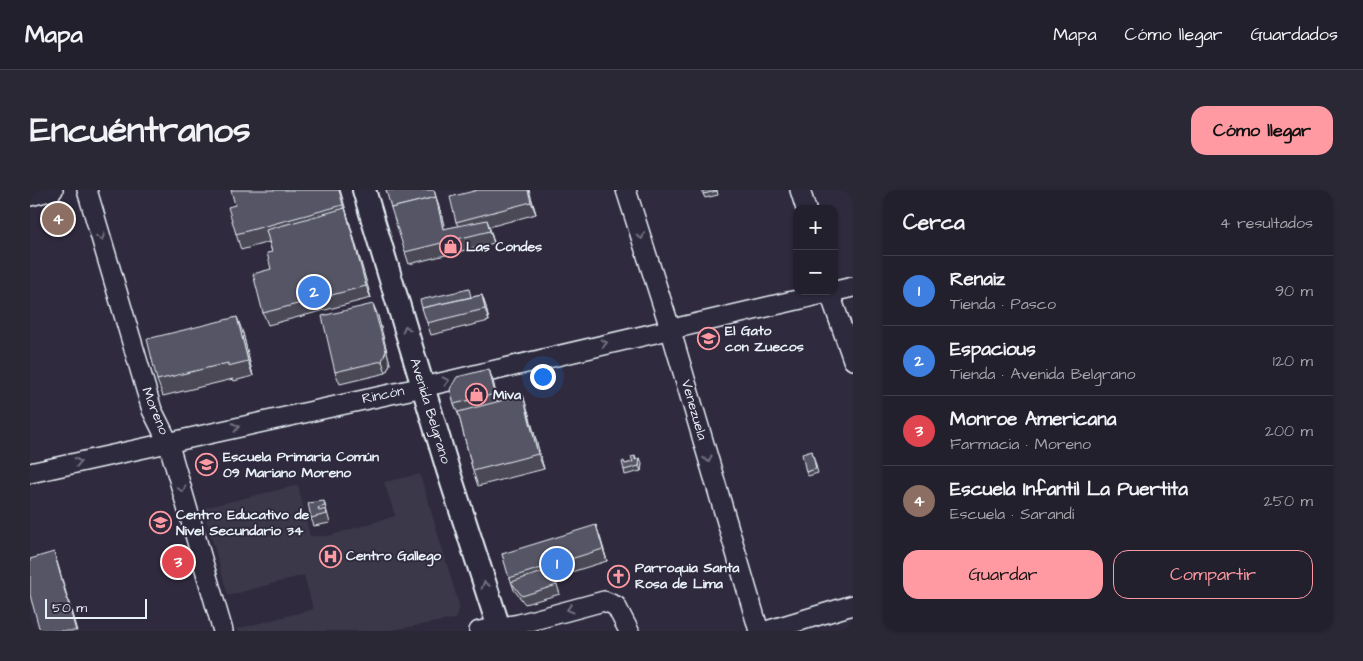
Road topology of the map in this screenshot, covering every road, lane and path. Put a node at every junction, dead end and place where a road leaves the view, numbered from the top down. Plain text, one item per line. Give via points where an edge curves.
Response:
1 (53, 190) edge
2 (87, 190) edge
3 (364, 190) edge
4 (626, 190) edge
5 (800, 190) edge
6 (30, 196) edge
7 (805, 205) edge
8 (853, 287) edge
9 (838, 290) edge
10 (816, 295) edge
11 (830, 295) edge
12 (670, 328) junction
13 (853, 360) edge
14 (423, 387) junction
15 (168, 442) junction
16 (30, 473) edge
17 (853, 605) edge
18 (493, 630) edge
19 (223, 631) edge
20 (629, 631) edge
21 (759, 631) edge
22 (766, 631) edge

1 - 6 street
2 -> 15 street, Moreno via 152,410
14 -> 3 main road, Avenida Belgrano
4 -> 12 street, Venezuela
5 - 7 street
8 - 9 street, Rincón
10 - 12 street, Rincón
11 - 13 street
14 -> 12 street, Rincón
12 -> 21 street, Venezuela
15 -> 14 street, Rincón
18 -> 14 main road, Avenida Belgrano
16 -> 15 street, Rincón
15 -> 19 street, Moreno
17 - 22 street
20 -> 18 street via 616,606 604,601

